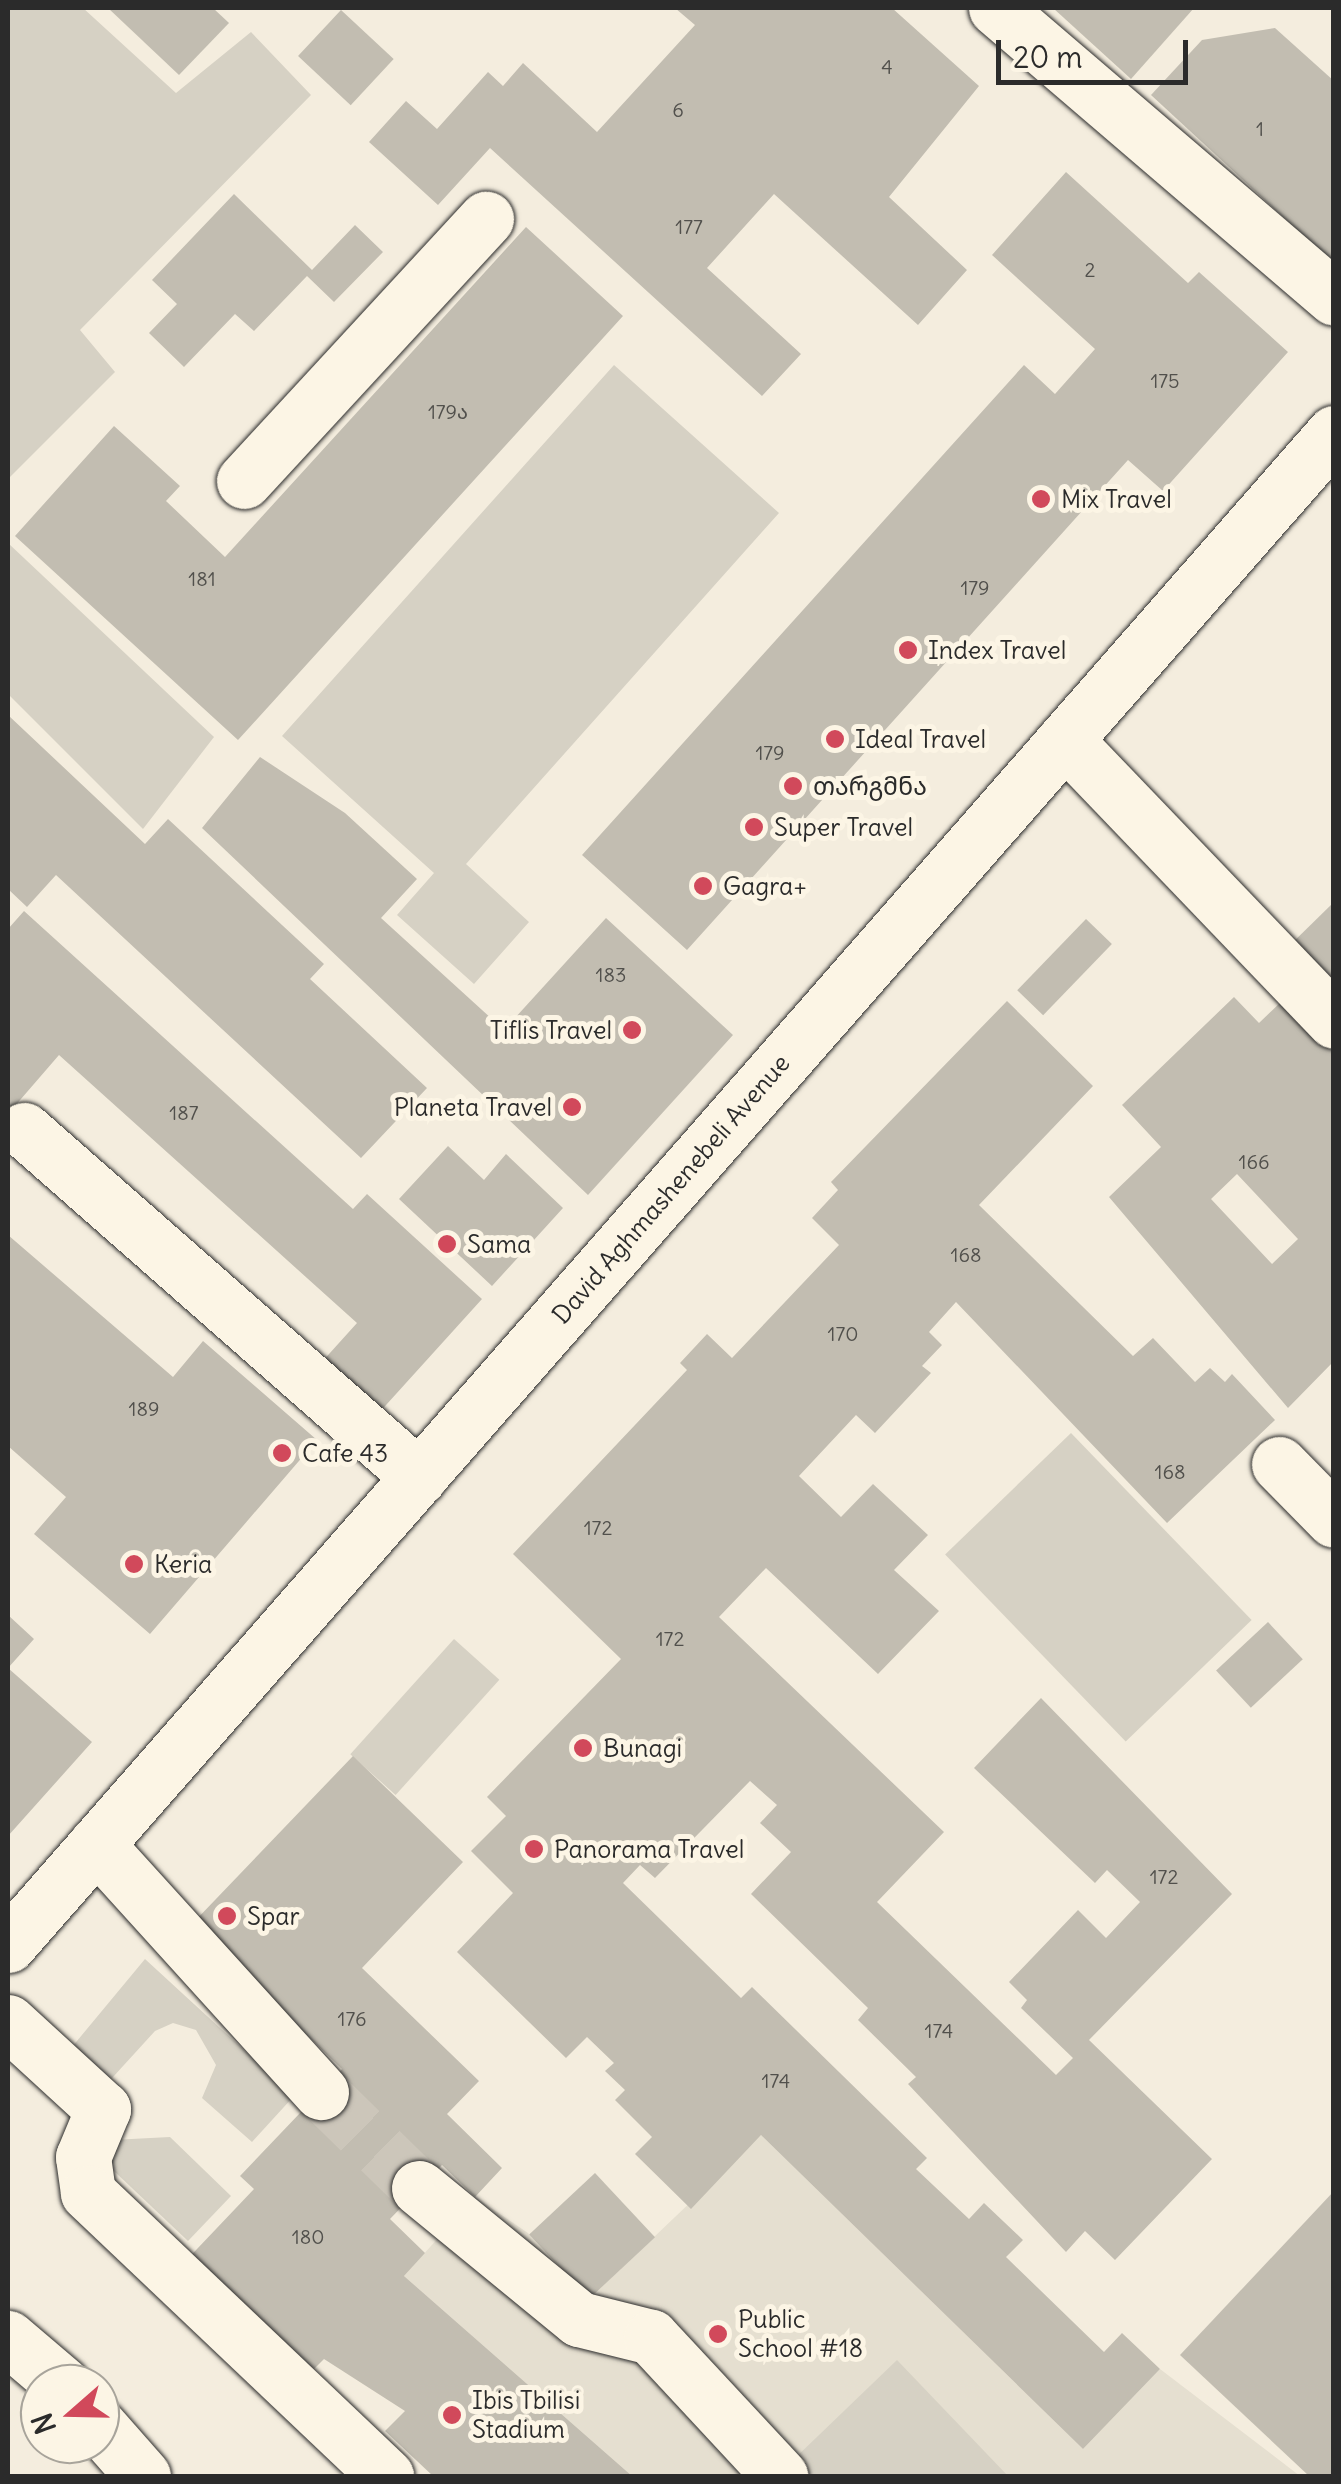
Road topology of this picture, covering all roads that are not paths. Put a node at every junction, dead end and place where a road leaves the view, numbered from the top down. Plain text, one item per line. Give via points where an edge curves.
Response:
1 (996, 8) edge
2 (486, 219) dead end
3 (1334, 298) edge
4 (1334, 433) edge
5 (244, 481) dead end
6 (1065, 740) junction
7 (1334, 1021) edge
8 (24, 1130) dead end
9 (1280, 1464) dead end
10 (419, 1477) junction
11 (1334, 1520) edge
12 (96, 1844) junction
13 (8, 1945) edge
14 (8, 2022) edge
15 (321, 2092) tunnel mouth
16 (420, 2188) tunnel mouth
17 (8, 2338) edge
18 (39, 2364) edge
19 (120, 2451) edge
20 (142, 2476) edge
21 (386, 2476) edge
22 (780, 2476) edge

1 - 3 main road
2 - 5 main road
4 - 6 main road, David Aghmashenebeli Avenue
6 - 7 main road
6 - 10 main road, David Aghmashenebeli Avenue
8 - 10 main road
9 - 11 main road
10 - 12 main road, David Aghmashenebeli Avenue
12 - 13 main road, David Aghmashenebeli Avenue
12 - 15 main road
14 - 21 main road via 102,2108 83,2156 88,2193
16 - 22 main road via 579,2319 652,2337
17 - 18 main road
19 - 20 main road

